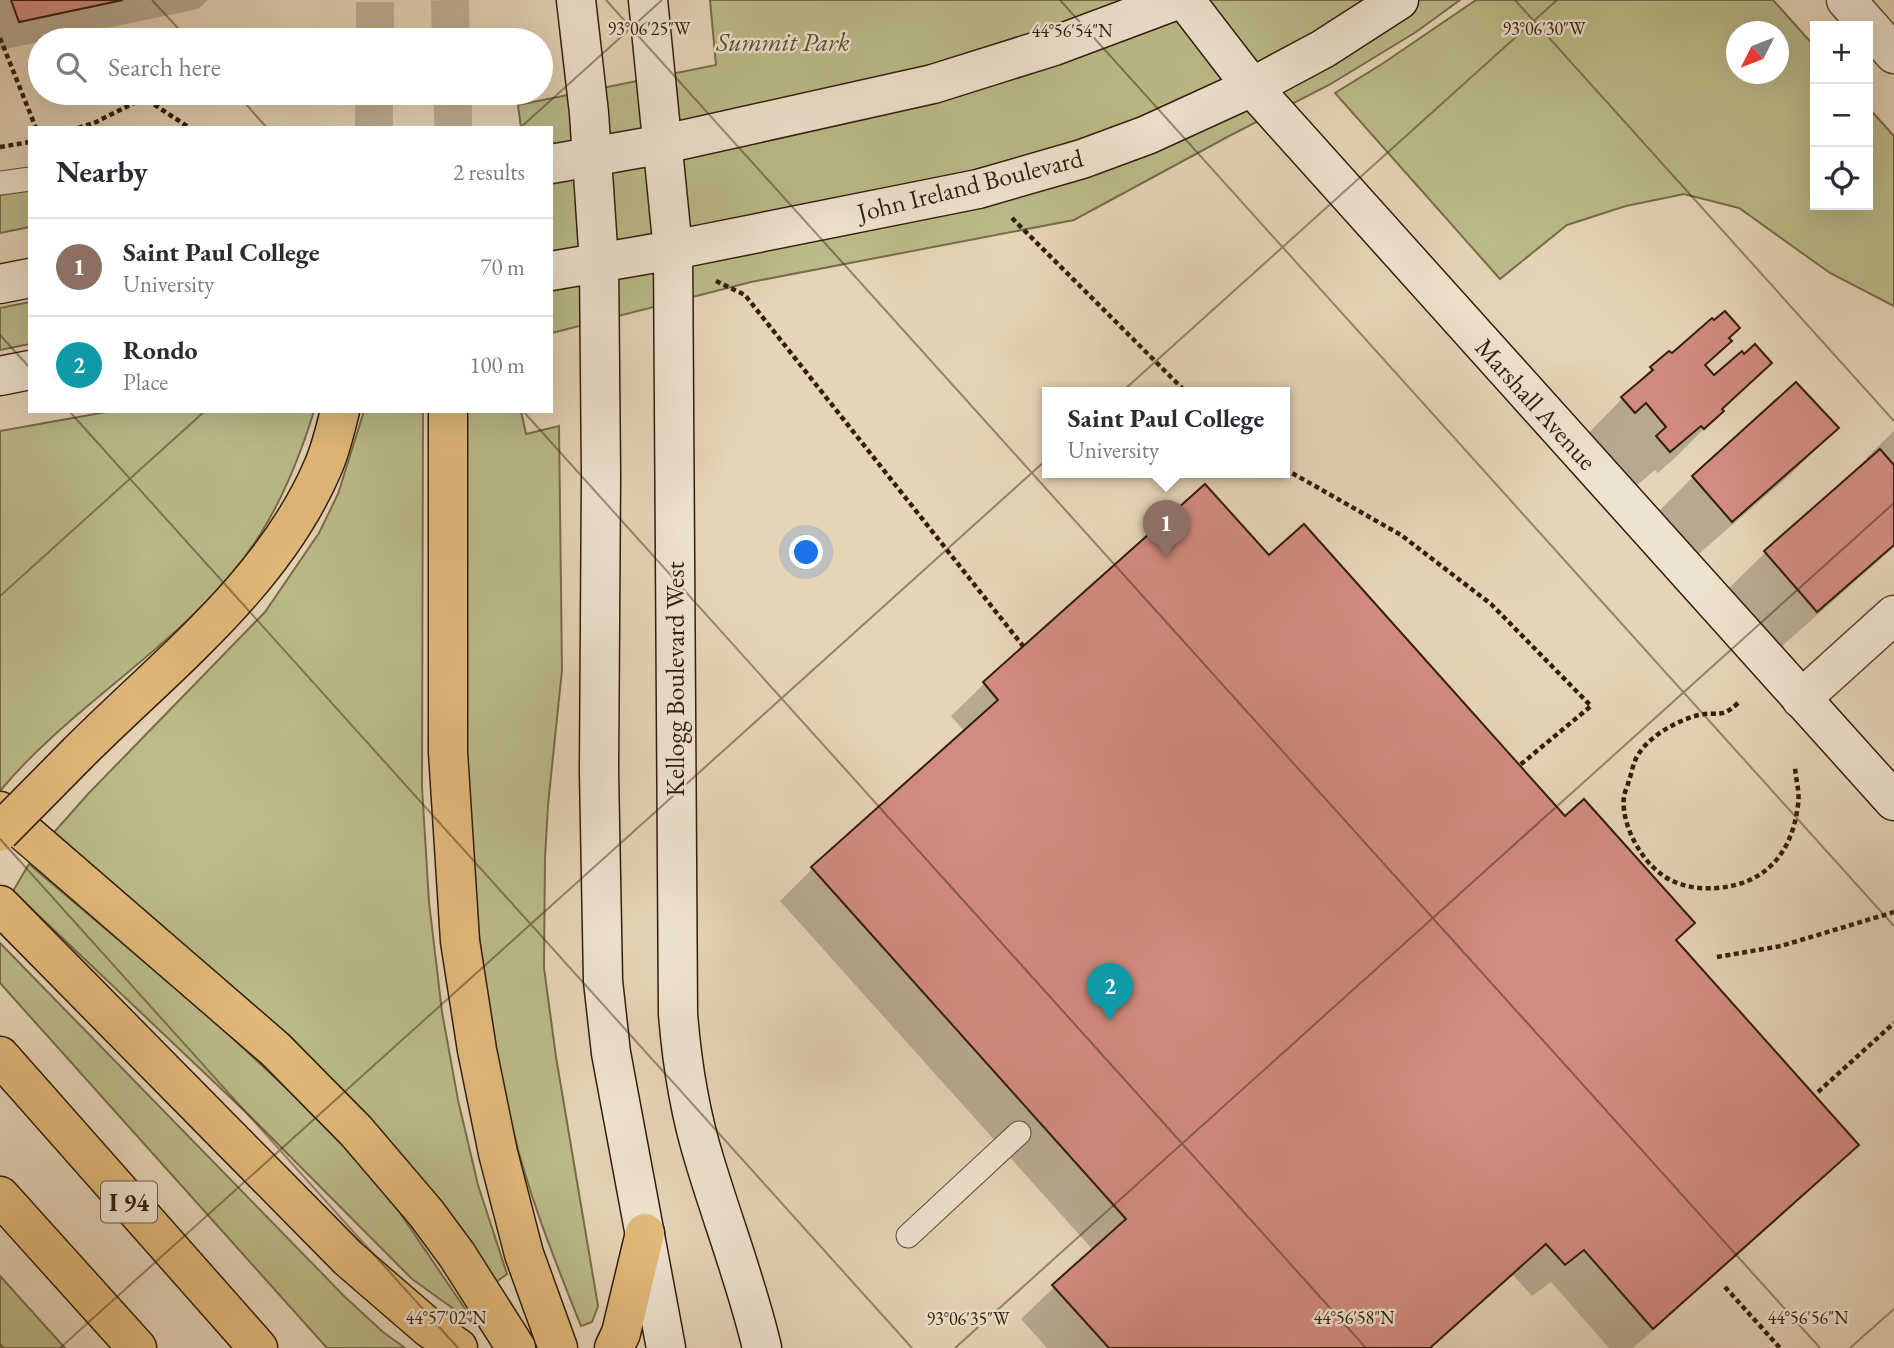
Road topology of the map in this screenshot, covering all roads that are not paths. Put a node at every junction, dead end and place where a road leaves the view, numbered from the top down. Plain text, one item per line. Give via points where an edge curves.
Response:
1 (576, 0) edge
2 (648, 0) edge
3 (1177, 0) edge
4 (1185, 0) edge
5 (1399, 0) edge
6 (1846, 0) edge
7 (1894, 54) edge
8 (1252, 87) junction
9 (664, 144) junction
10 (592, 158) junction
11 (553, 164) edge
12 (28, 178) edge
13 (0, 183) edge
14 (673, 250) junction
15 (599, 263) junction
16 (553, 271) edge
17 (28, 278) edge
18 (0, 284) edge
19 (28, 370) edge
20 (0, 376) edge
21 (340, 413) edge
22 (447, 413) edge
23 (1894, 615) edge
24 (1801, 699) junction
25 (1894, 801) edge
26 (0, 811) edge
27 (0, 832) edge
28 (0, 905) edge
29 (0, 1056) edge
30 (1019, 1133) dead end
31 (0, 1196) edge
32 (645, 1233) junction
33 (908, 1236) dead end
34 (137, 1348) edge
35 (258, 1348) edge
36 (458, 1348) edge
37 (516, 1348) edge
38 (558, 1348) edge
39 (614, 1348) edge
40 (666, 1348) edge
41 (762, 1348) edge

1 - 10 street
2 - 9 street, Kellogg Boulevard West
3 - 9 street via 933,84
4 - 8 street, Marshall Avenue
5 - 8 street, John Ireland Boulevard
6 - 7 street
8 - 14 street, John Ireland Boulevard via 1147,135 1018,178
8 - 24 street, Marshall Avenue
9 - 10 street
9 - 14 street, Kellogg Boulevard West
10 - 11 street
10 - 15 street
12 - 13 lane
14 - 15 street, John Ireland Boulevard
14 - 41 street, Kellogg Boulevard West via 682,1063 704,1161 749,1294
15 - 16 street, John Ireland Boulevard
15 - 32 street via 603,981 611,1053
17 - 18 street
19 - 20 street
21 - 27 highway, bridge via 324,466 277,549 230,604
22 - 38 highway via 449,752 460,941 498,1153 528,1266
23 - 24 street
24 - 25 street, Marshall Avenue
26 - 37 highway via 275,1049 356,1131 449,1244
28 - 36 highway via 320,1231
29 - 35 highway, I 94
30 - 33 lane
31 - 34 highway
32 - 39 highway
32 - 40 street

